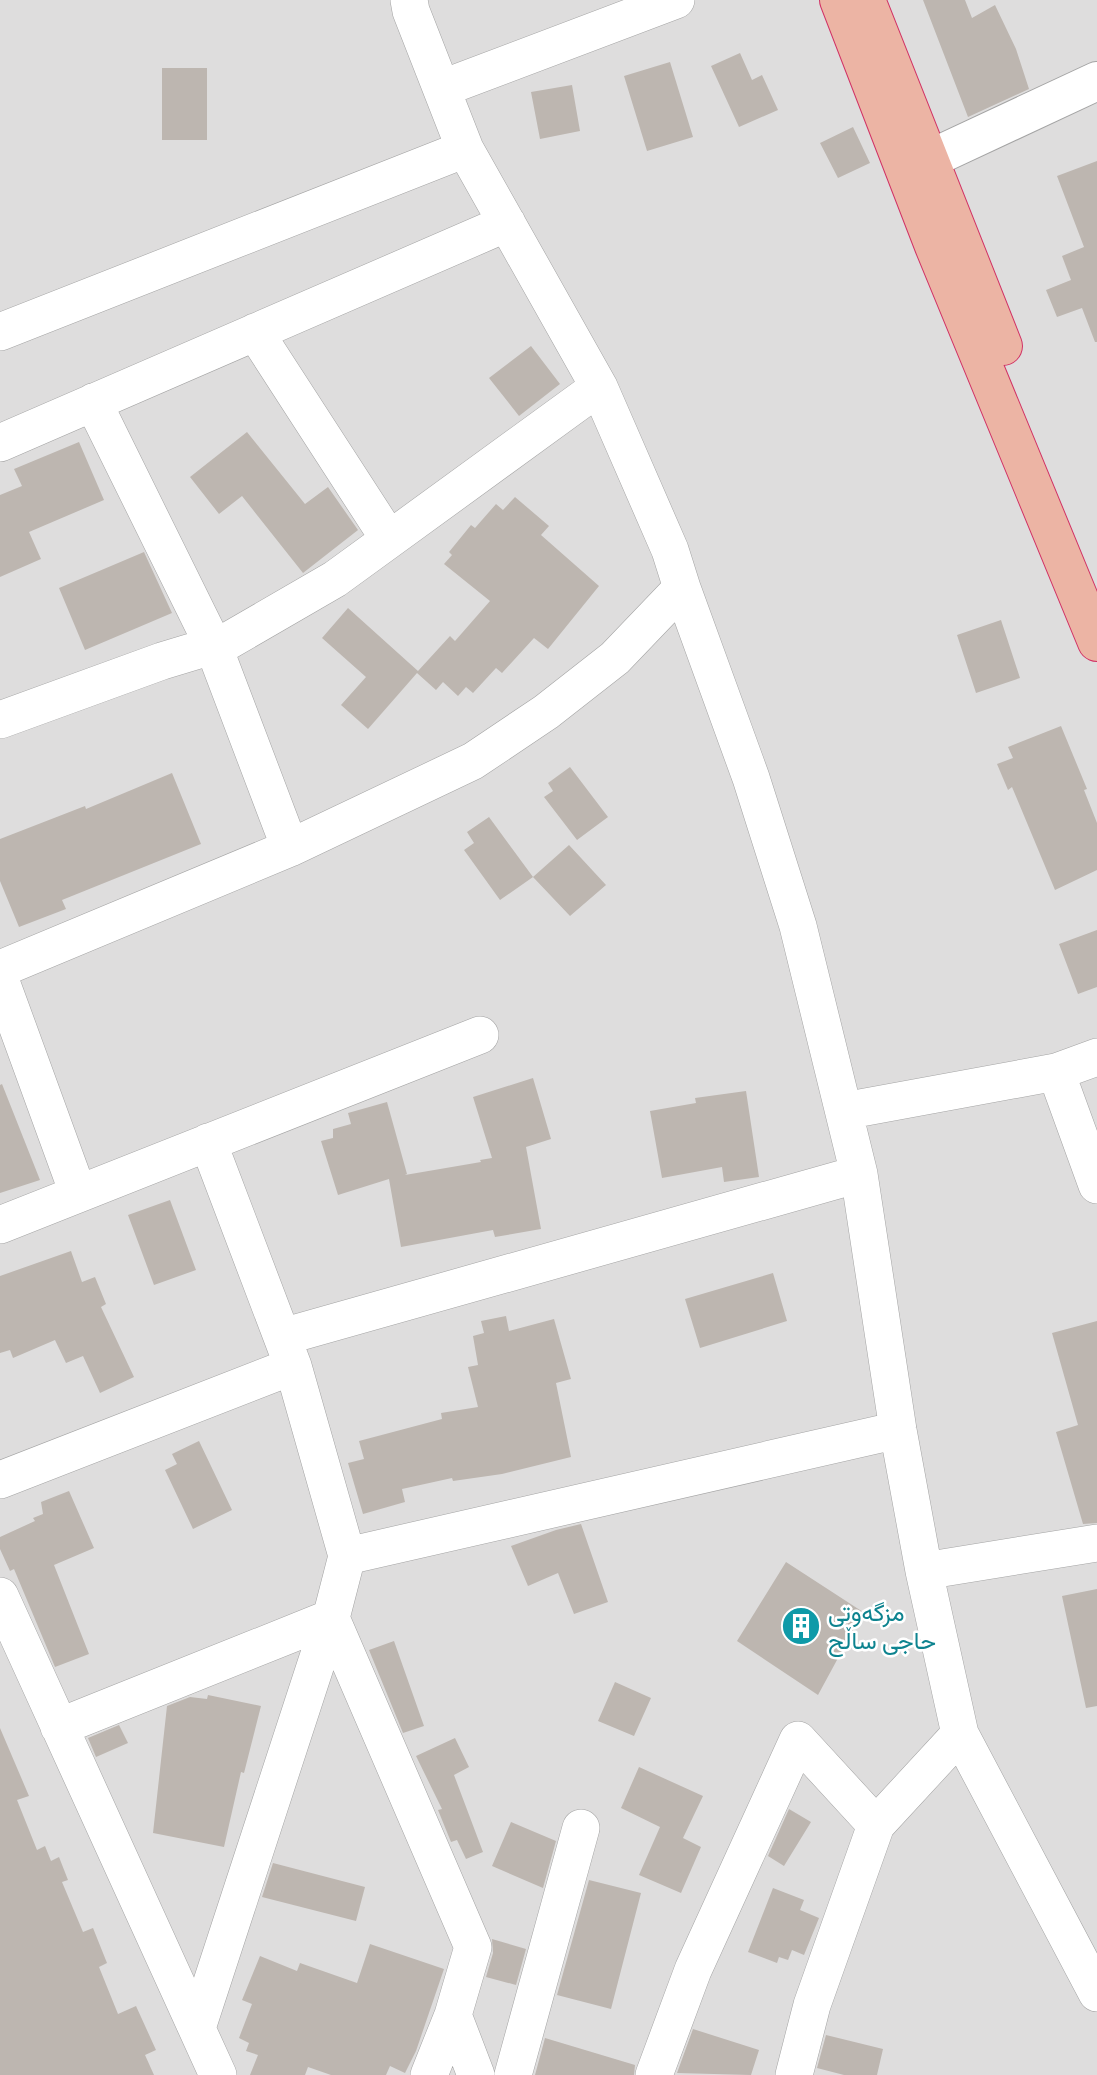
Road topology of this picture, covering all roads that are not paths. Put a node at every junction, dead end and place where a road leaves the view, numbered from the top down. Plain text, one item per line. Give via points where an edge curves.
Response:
1 (409, 0) edge
2 (676, 0) edge
3 (839, 0) edge
4 (866, 0) edge
5 (1097, 82) edge
6 (443, 89) junction
7 (465, 149) junction
8 (917, 162) junction
9 (507, 223) junction
10 (0, 332) edge
11 (255, 332) junction
12 (598, 387) junction
13 (93, 402) junction
14 (0, 443) edge
15 (389, 539) junction
16 (1097, 586) edge
17 (681, 588) junction
18 (1097, 642) edge
19 (213, 646) junction
20 (0, 720) edge
21 (290, 848) junction
22 (0, 969) edge
23 (0, 979) edge
24 (480, 1035) dead end
25 (1097, 1057) edge
26 (1056, 1072) junction
27 (844, 1111) junction
28 (208, 1142) junction
29 (859, 1174) junction
30 (1097, 1185) edge
31 (78, 1193) junction
32 (0, 1225) edge
33 (287, 1351) junction
34 (898, 1430) junction
35 (0, 1480) edge
36 (1097, 1543) edge
37 (347, 1556) junction
38 (924, 1571) junction
39 (0, 1596) edge
40 (331, 1618) junction
41 (60, 1727) junction
42 (960, 1734) junction
43 (876, 1825) junction
44 (581, 1828) dead end
45 (1091, 1971) edge
46 (453, 2015) junction
47 (197, 2028) junction
48 (218, 2075) edge
49 (429, 2075) edge
50 (476, 2075) edge
51 (513, 2075) edge
52 (653, 2075) edge
53 (794, 2075) edge

1 - 6 street
2 - 6 street
3 - 8 highway
4 - 8 highway
5 - 8 street
6 - 7 street
7 - 9 street
7 - 10 street
8 - 16 highway
8 - 18 highway via 934,246
9 - 11 street
9 - 12 street
11 - 13 street
11 - 15 street
12 - 15 street
12 - 17 street via 670,550
13 - 14 street
13 - 19 street
15 - 19 street via 335,579
17 - 21 street via 615,657 483,754
17 - 27 street via 751,778 798,926
19 - 20 street
19 - 21 street
21 - 22 street
23 - 31 street
24 - 28 street
25 - 26 street
26 - 27 street
26 - 30 street
27 - 29 street
28 - 31 street
28 - 33 street
29 - 33 street
29 - 34 street
31 - 32 street
33 - 35 street
33 - 37 street
34 - 37 street
34 - 38 street
36 - 38 street
37 - 40 street
38 - 42 street
39 - 41 street
40 - 41 street
40 - 46 street via 473,1947
40 - 47 street
41 - 47 street
42 - 43 street
42 - 45 street
43 - 52 street via 798,1740 693,1970
43 - 53 street via 812,2005
44 - 51 street
46 - 49 street
46 - 50 street
47 - 48 street

